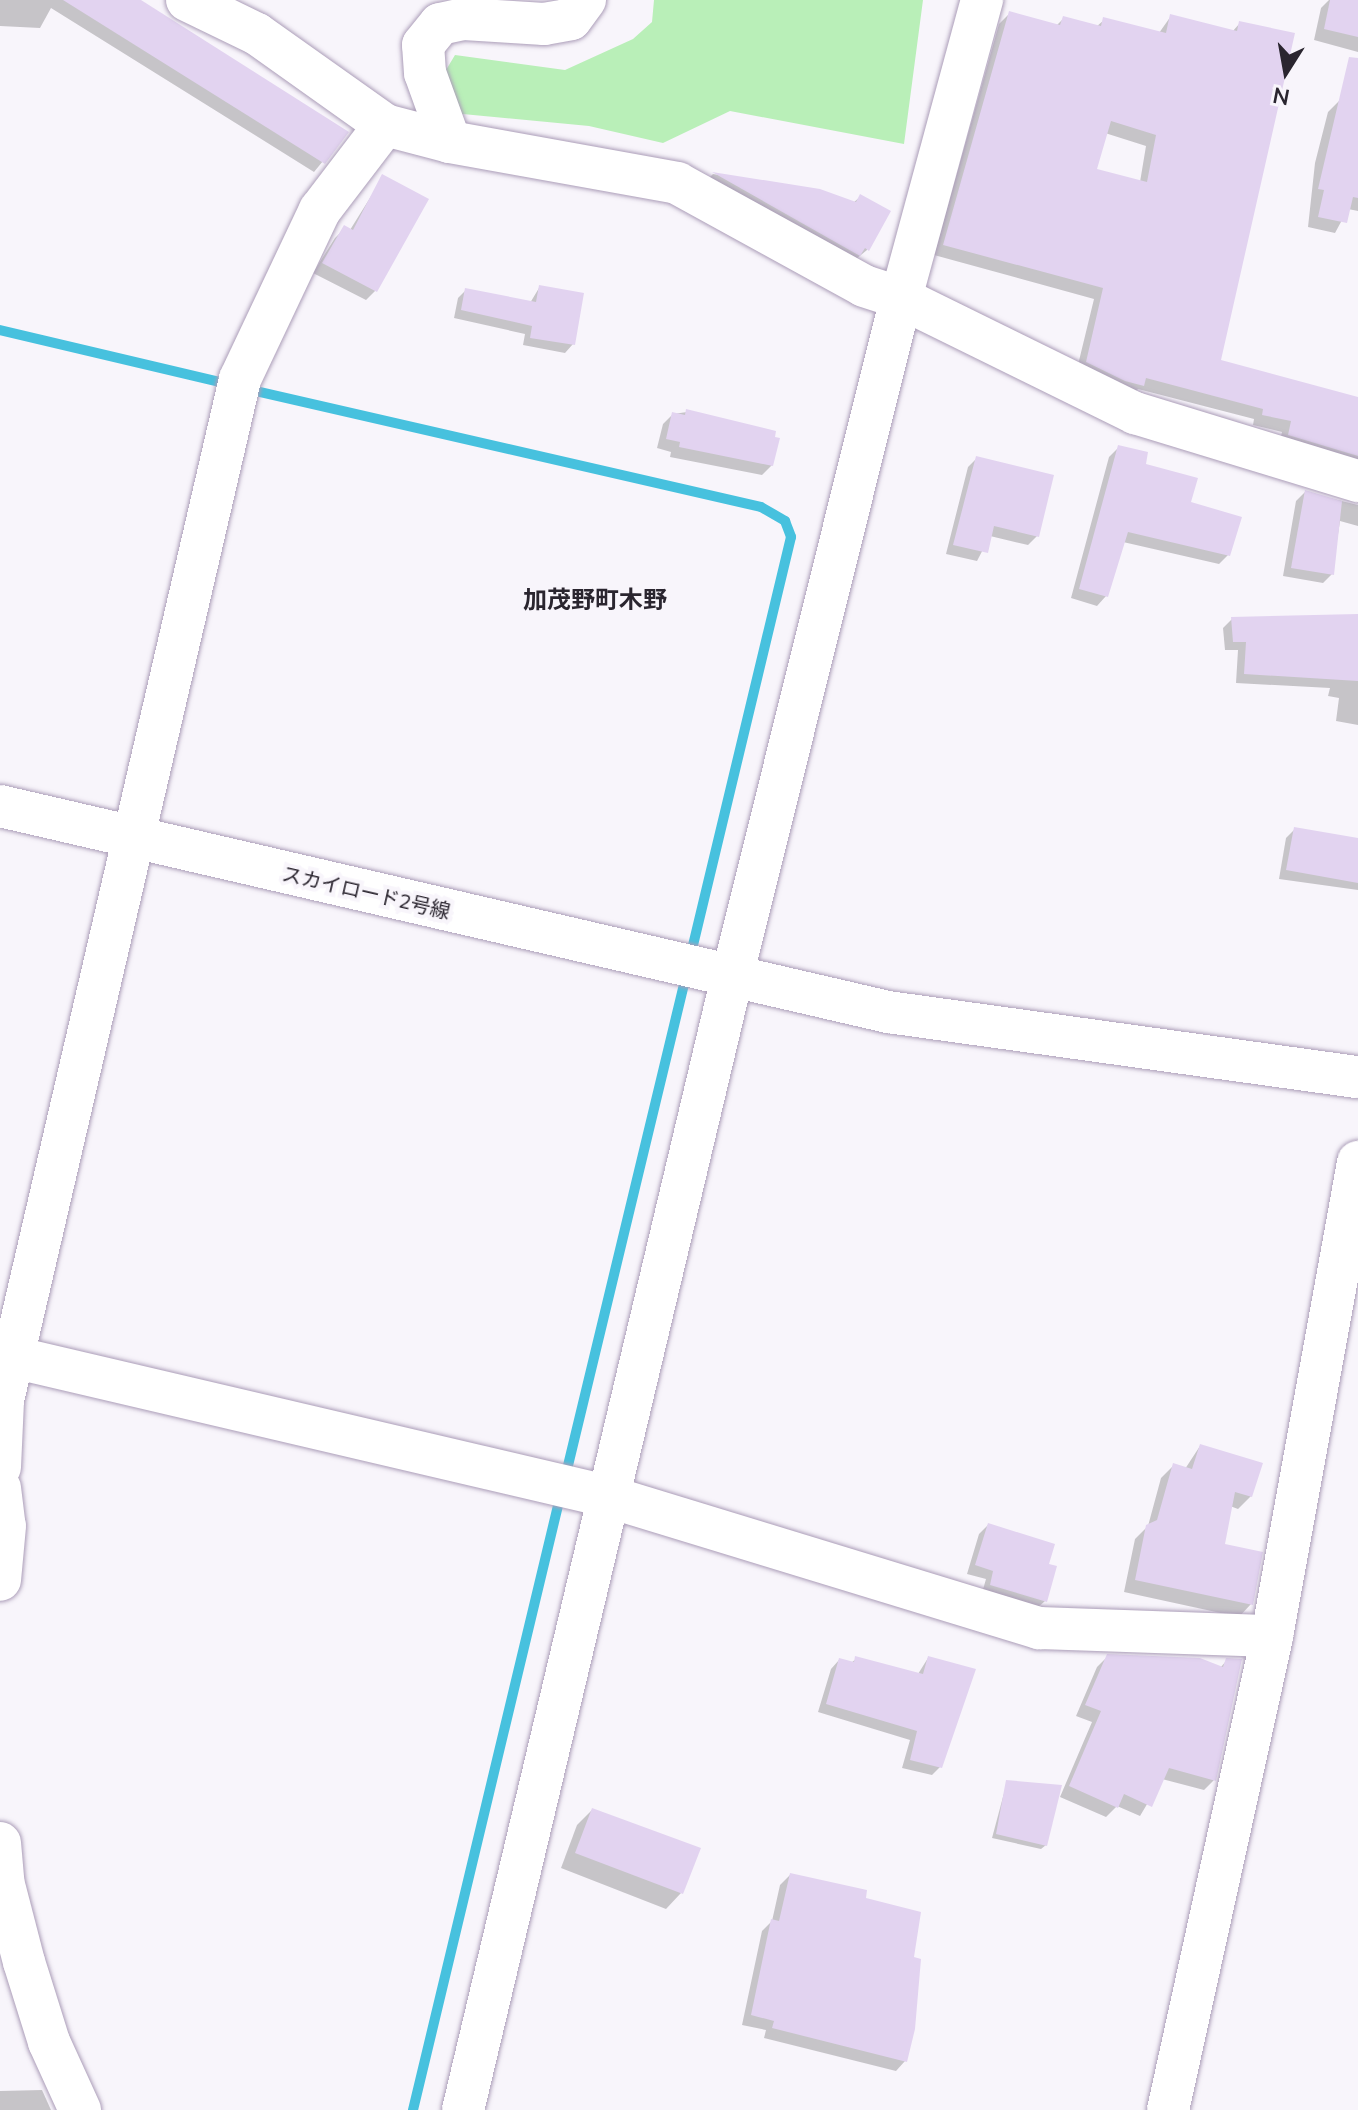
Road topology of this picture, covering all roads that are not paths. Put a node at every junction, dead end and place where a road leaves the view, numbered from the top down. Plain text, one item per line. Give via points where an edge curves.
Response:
1 (187, 0) edge
2 (585, 0) edge
3 (982, 0) edge
4 (385, 125) junction
5 (450, 142) junction
6 (901, 298) junction
7 (1358, 481) edge
8 (0, 806) edge
9 (133, 838) junction
10 (700, 971) junction
11 (1358, 1077) edge
12 (1356, 1189) edge
13 (7, 1357) edge
14 (0, 1467) edge
15 (0, 1488) edge
16 (580, 1490) junction
17 (0, 1580) edge
18 (1272, 1636) junction
19 (0, 1843) edge
20 (80, 2110) edge
21 (463, 2110) edge
22 (1168, 2110) edge

1 - 4 street via 257,34
2 - 5 street via 571,19 544,24 464,19 440,24 423,45 425,73
3 - 6 street
4 - 5 street
4 - 9 street via 320,210 238,386
5 - 6 street via 677,183 864,286
6 - 7 street via 1135,413
6 - 10 street
8 - 9 street, スカイロード2号線
9 - 10 street, スカイロード2号線
9 - 13 street
10 - 11 street, スカイロード2号線 via 888,1012
10 - 16 street
12 - 18 street
13 - 14 street
13 - 16 street
15 - 17 street via 5,1526
16 - 18 street via 1039,1628
16 - 21 street
18 - 22 street
19 - 20 street via 3,1881 24,1962 49,2042

